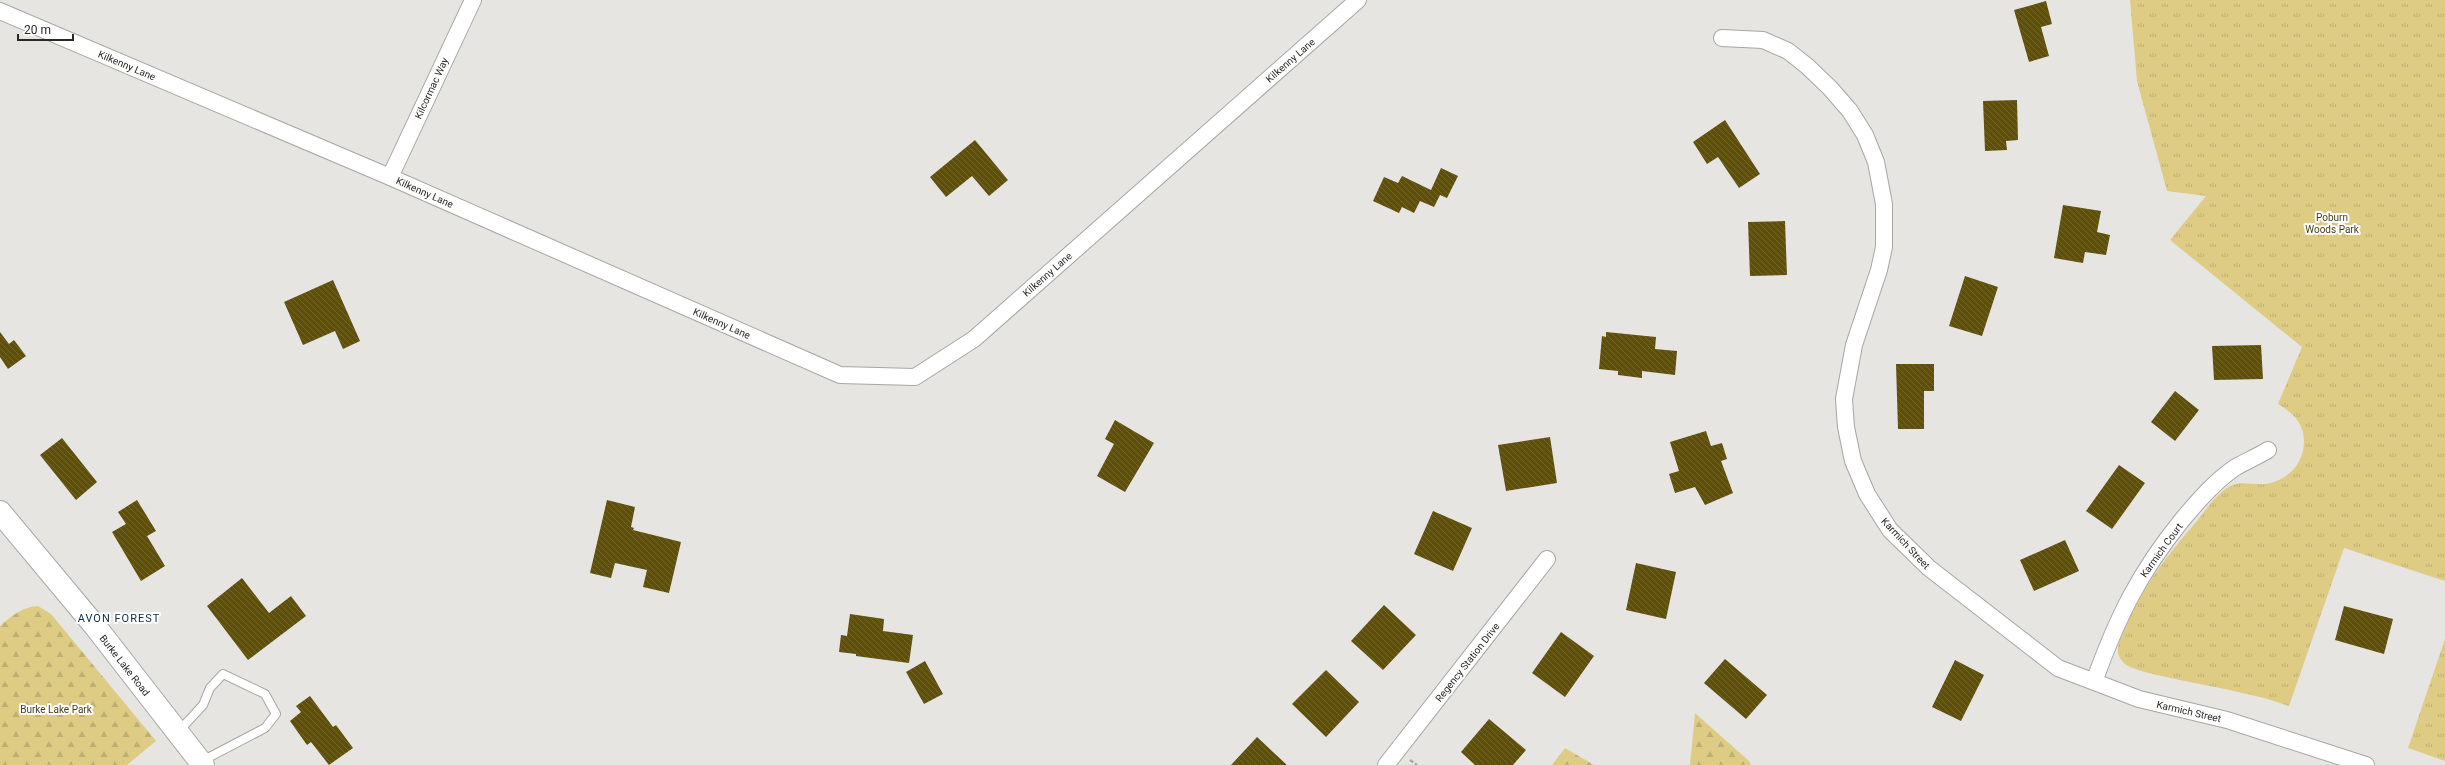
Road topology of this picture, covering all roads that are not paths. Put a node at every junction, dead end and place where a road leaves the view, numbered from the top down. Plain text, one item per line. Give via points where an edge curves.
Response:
1 (473, 0) edge
2 (1358, 0) edge
3 (0, 11) edge
4 (1722, 38) dead end
5 (390, 177) junction
6 (2268, 450) dead end
7 (0, 512) edge
8 (1547, 559) dead end
9 (2094, 682) junction
10 (177, 732) junction
11 (201, 763) edge
12 (1386, 765) edge
13 (2366, 765) edge

1 - 5 street, Kilcormac Way
2 - 5 street, Kilkenny Lane via 974,338 915,377 840,375
3 - 5 street, Kilkenny Lane
4 - 9 street, Karmich Street via 1763,40 1788,51 1807,66 1850,111 1865,135 1876,162 1884,204 1884,247 1854,345 1844,399 1846,427 1853,461 1875,508 1890,530 1928,568 2011,634 2058,668
6 - 9 street, Karmich Court via 2236,468 2214,485 2158,550 2129,597
7 - 10 main road, Burke Lake Road via 95,626
8 - 12 street, Regency Station Drive
9 - 13 street, Karmich Street via 2139,700 2227,720
10 - 11 main road, Burke Lake Road
10 - 11 lane via 202,705 210,688 223,674 264,694 276,714 265,728

